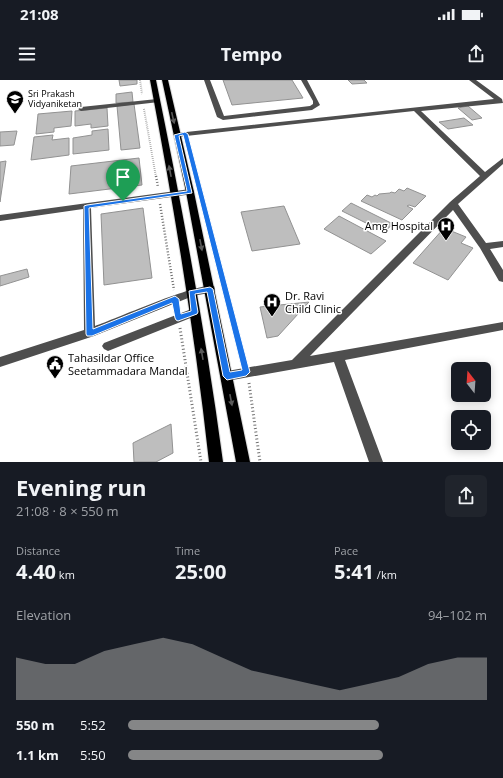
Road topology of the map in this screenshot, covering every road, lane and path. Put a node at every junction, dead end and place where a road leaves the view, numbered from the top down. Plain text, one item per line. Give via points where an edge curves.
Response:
1 (140, 80) edge
2 (153, 80) edge
3 (165, 80) edge
4 (207, 80) edge
5 (304, 80) edge
6 (472, 80) edge
7 (481, 80) edge
8 (502, 100) edge
9 (157, 101) junction
10 (143, 102) junction
11 (81, 109) dead end
12 (415, 109) junction
13 (177, 135) junction
14 (502, 164) edge
15 (484, 176) junction
16 (190, 192) junction
17 (175, 194) junction
18 (159, 196) junction
19 (453, 204) junction
20 (87, 206) junction
21 (0, 218) edge
22 (211, 236) dead end
23 (503, 244) edge
24 (484, 246) junction
25 (503, 278) edge
26 (210, 289) junction
27 (191, 292) junction
28 (175, 299) junction
29 (194, 312) junction
30 (178, 318) junction
31 (503, 326) edge
32 (90, 334) junction
33 (108, 346) dead end
34 (338, 357) junction
35 (0, 362) edge
36 (295, 364) junction
37 (246, 372) junction
38 (227, 376) junction
39 (201, 462) edge
40 (216, 462) edge
41 (243, 462) edge
42 (260, 462) edge
43 (376, 462) edge

1 - 10 path
2 - 9 main road
3 -> 13 main road
4 - 5 street via 223,118 312,108 317,105 316,101
6 - 8 street
7 - 8 street
8 - 12 street
9 - 10 street
17 -> 9 main road
10 - 11 street
10 - 18 path
12 - 13 street
12 - 15 street
13 - 16 main road
14 - 15 street
15 - 19 street
16 - 17 street
16 -> 26 main road
17 - 18 street
17 - 27 main road
18 - 20 street
18 - 28 path
19 - 24 street
19 - 36 street
20 - 21 street
20 - 32 street
22 - 37 path
23 - 24 street
24 - 25 street
26 - 27 street
26 - 38 main road
27 - 28 street
27 - 29 main road
28 - 32 street
29 - 30 street
40 -> 29 main road via 207,383
30 - 33 street
30 - 39 path
31 - 34 street
32 - 35 street
34 - 36 street
34 - 43 street
36 - 37 street
37 - 38 street
37 - 42 path
38 -> 41 main road

